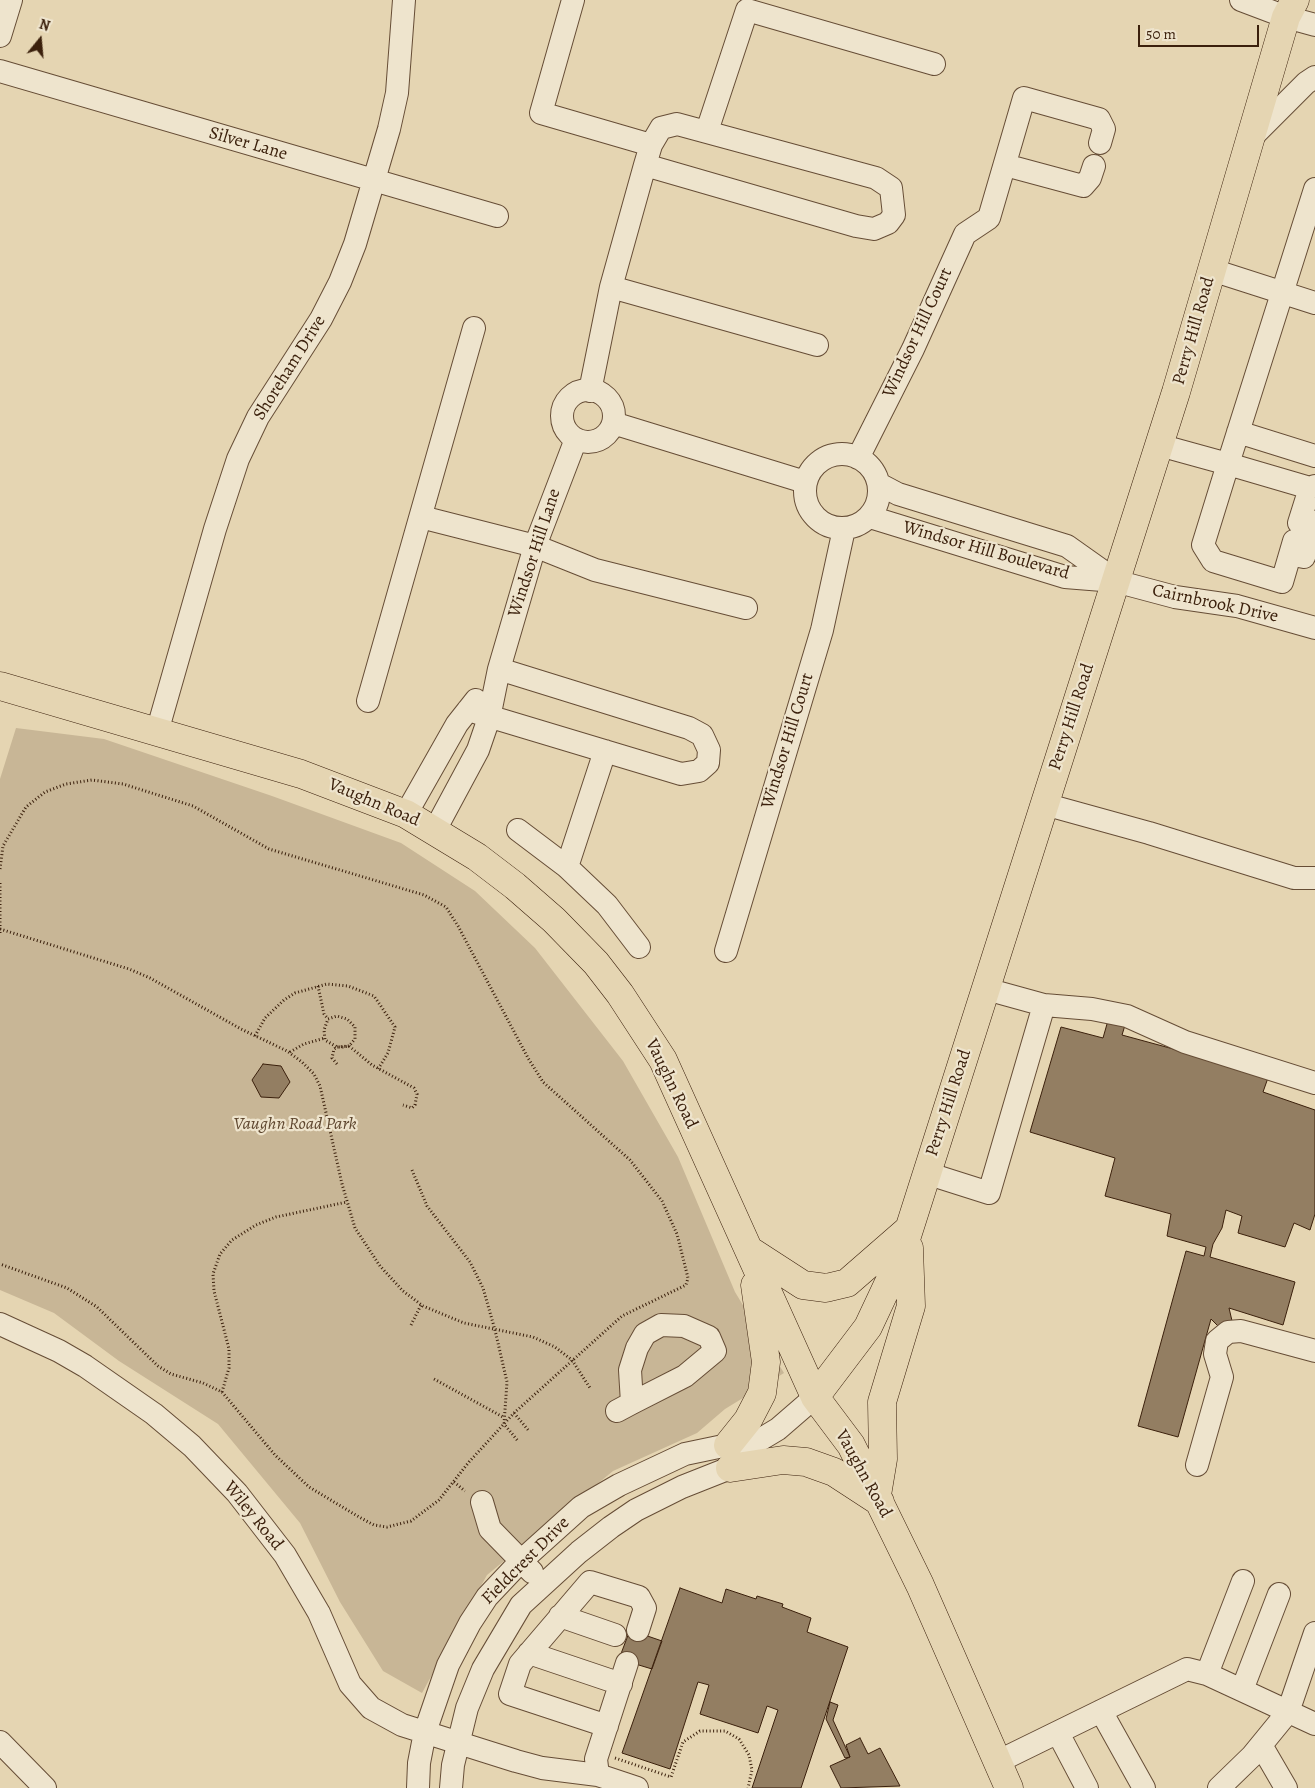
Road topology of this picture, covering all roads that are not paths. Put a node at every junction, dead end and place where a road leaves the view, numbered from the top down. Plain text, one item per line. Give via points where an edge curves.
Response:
1 (11, 0) edge
2 (404, 0) edge
3 (573, 0) edge
4 (1241, 0) edge
5 (1288, 6) edge
6 (1315, 25) edge
7 (0, 36) edge
8 (934, 64) dead end
9 (0, 71) edge
10 (1315, 77) edge
11 (707, 131) junction
12 (1251, 138) junction
13 (1100, 143) dead end
14 (648, 155) junction
15 (1005, 166) junction
16 (1094, 166) dead end
17 (374, 180) junction
18 (1315, 189) edge
19 (497, 216) dead end
20 (1212, 270) junction
21 (611, 288) junction
22 (1282, 293) junction
23 (1315, 303) edge
24 (474, 328) dead end
25 (817, 345) dead end
26 (590, 391) junction
27 (613, 423) junction
28 (1238, 432) junction
29 (576, 439) junction
30 (1159, 445) junction
31 (1315, 456) edge
32 (858, 458) junction
33 (1228, 464) junction
34 (805, 482) junction
35 (879, 484) junction
36 (1312, 487) edge
37 (421, 517) junction
38 (870, 517) junction
39 (978, 518) junction
40 (1303, 528) edge
41 (844, 529) junction
42 (535, 546) junction
43 (969, 548) junction
44 (1116, 581) junction
45 (746, 608) dead end
46 (1315, 628) edge
47 (499, 669) junction
48 (0, 686) edge
49 (368, 701) dead end
50 (468, 710) junction
51 (489, 718) junction
52 (157, 732) junction
53 (605, 751) junction
54 (1044, 804) junction
55 (406, 814) junction
56 (435, 830) junction
57 (518, 830) dead end
58 (567, 867) junction
59 (1315, 878) edge
60 (639, 947) dead end
61 (726, 952) dead end
62 (986, 989) junction
63 (1044, 1005) junction
64 (1315, 1083) edge
65 (926, 1173) junction
66 (909, 1229) junction
67 (750, 1252) junction
68 (0, 1324) edge
69 (1315, 1350) edge
70 (815, 1398) junction
71 (735, 1453) junction
72 (1197, 1465) dead end
73 (619, 1485) junction
74 (474, 1496) road end
75 (878, 1498) junction
76 (636, 1510) junction
77 (521, 1561) junction
78 (1243, 1581) dead end
79 (542, 1584) junction
80 (1279, 1594) dead end
81 (560, 1616) junction
82 (638, 1630) dead end
83 (1315, 1633) edge
84 (615, 1635) dead end
85 (529, 1653) junction
86 (1207, 1674) junction
87 (1242, 1690) junction
88 (1101, 1711) junction
89 (1288, 1712) junction
90 (1315, 1724) edge
91 (607, 1726) junction
92 (425, 1732) junction
93 (1058, 1733) junction
94 (0, 1742) edge
95 (459, 1743) junction
96 (1261, 1745) junction
97 (997, 1762) junction
98 (587, 1779) edge
99 (45, 1788) edge
100 (418, 1788) edge
101 (451, 1788) edge
102 (637, 1788) edge
103 (1009, 1788) edge
104 (1088, 1788) edge
105 (1144, 1788) edge
106 (1219, 1788) edge
107 (1286, 1788) edge

1 - 7 street
2 - 17 street, Shoreham Drive via 397,93
3 - 14 street via 540,113
4 - 5 street
5 - 6 street
5 - 12 main road, Perry Hill Road
8 - 11 street via 747,10
9 - 17 street, Silver Lane
10 - 12 street via 1306,82
11 - 14 street via 677,124 661,128
11 - 14 street via 876,178 891,188 894,215 888,223 874,229 856,226
12 - 20 main road, Perry Hill Road
13 - 15 street via 1104,129 1099,119 1024,98
14 - 21 street
15 - 16 street via 1084,186
15 - 32 street, Windsor Hill Court via 988,218 965,234 913,349
17 - 19 street, Silver Lane
17 - 52 street, Shoreham Drive via 340,282 321,319 258,418 238,459
18 - 22 street
20 - 22 street
20 - 30 main road, Perry Hill Road
21 - 25 street
21 - 26 street
22 - 23 street
22 - 28 street
24 - 37 street
26 - 27 street via 599,393 612,405
26 - 29 street via 573,396 563,411 566,429
27 - 29 street via 608,433 593,442
27 - 34 street
28 - 31 street
28 - 33 street
29 - 42 street, Windsor Hill Lane
30 - 33 street
30 - 44 main road, Perry Hill Road
32 - 34 street via 850,454 824,458 814,466
32 - 35 street, Windsor Hill Boulevard via 873,470
33 - 36 street
33 - 40 street via 1203,545 1213,560 1282,582
34 - 41 street via 804,495 816,518 831,527
35 - 38 street via 877,506
35 - 39 street, Windsor Hill Boulevard via 898,494
36 - 40 street
37 - 42 street
37 - 49 street
38 - 41 street via 860,525
38 - 43 street, Windsor Hill Boulevard
39 - 43 street
39 - 44 street, Windsor Hill Boulevard via 1067,546
41 - 61 street, Windsor Hill Court via 822,630
42 - 45 street via 594,570
42 - 47 street, Windsor Hill Lane
43 - 44 street, Windsor Hill Boulevard via 1065,576
44 - 46 street, Cairnbrook Drive via 1175,597 1237,606
44 - 54 main road, Perry Hill Road
47 - 50 street, Windsor Hill Lane
47 - 51 street, Windsor Hill Lane
47 - 53 street via 689,728 702,735 709,750 708,763 699,771 681,774
48 - 52 main road, Vaughn Road
50 - 51 street
50 - 55 street, Windsor Hill Lane
51 - 53 street
51 - 56 street, Windsor Hill Lane via 478,750
52 - 55 main road, Vaughn Road via 301,774
53 - 58 street
54 - 59 street via 1294,878
54 - 62 main road, Perry Hill Road
55 - 56 main road, Vaughn Road
56 - 67 main road, Vaughn Road via 477,857 548,914 596,963 620,994 663,1060
57 - 58 street
58 - 60 street via 607,906
62 - 63 street
62 - 65 main road, Perry Hill Road
63 - 64 street via 1127,1016 1185,1042
63 - 65 street via 989,1193
65 - 66 main road, Perry Hill Road
66 - 67 main road via 847,1283 826,1288 803,1285
66 - 70 main road, Perry Hill Road via 892,1279 868,1327
66 - 75 main road via 911,1306 882,1402 883,1459
67 - 70 main road, Vaughn Road
67 - 71 main road via 766,1362 762,1393
68 - 92 street, Wiley Road via 85,1366 154,1414 192,1446 237,1493 284,1555 319,1613 350,1684 360,1697 387,1718
69 - 72 street via 1241,1331 1228,1332 1218,1341 1215,1354 1222,1377
70 - 71 street, Fieldcrest Drive via 778,1429
70 - 75 main road, Vaughn Road via 851,1445
71 - 73 street, Fieldcrest Drive via 685,1454
71 - 75 main road via 806,1462 834,1472
71 - 76 street, Fieldcrest Drive via 682,1487
73 - 76 street
73 - 77 street, Fieldcrest Drive via 581,1507
74 - 77 street via 490,1529
75 - 97 main road, Vaughn Road via 920,1585
76 - 79 street, Fieldcrest Drive
77 - 79 street
77 - 92 street, Fieldcrest Drive via 487,1597 470,1623 448,1666
78 - 86 street
79 - 95 street, Fieldcrest Drive via 522,1605 483,1668
80 - 87 street
81 - 82 street via 590,1582 639,1597 645,1608
81 - 84 street
81 - 85 street
83 - 89 street
85 - 91 street via 520,1664 510,1694
85 - 91 street via 624,1673
86 - 87 street
86 - 88 street via 1187,1669
87 - 89 street
88 - 93 street
88 - 105 street
89 - 90 street
89 - 96 street
91 - 98 street
92 - 95 street, Wiley Road
92 - 100 street, Fieldcrest Drive
93 - 97 street
93 - 104 street
94 - 99 street
95 - 98 street, Wiley Road
95 - 101 street, Fieldcrest Drive
96 - 106 street
96 - 107 street
97 - 103 main road, Vaughn Road
98 - 102 street, Wiley Road

